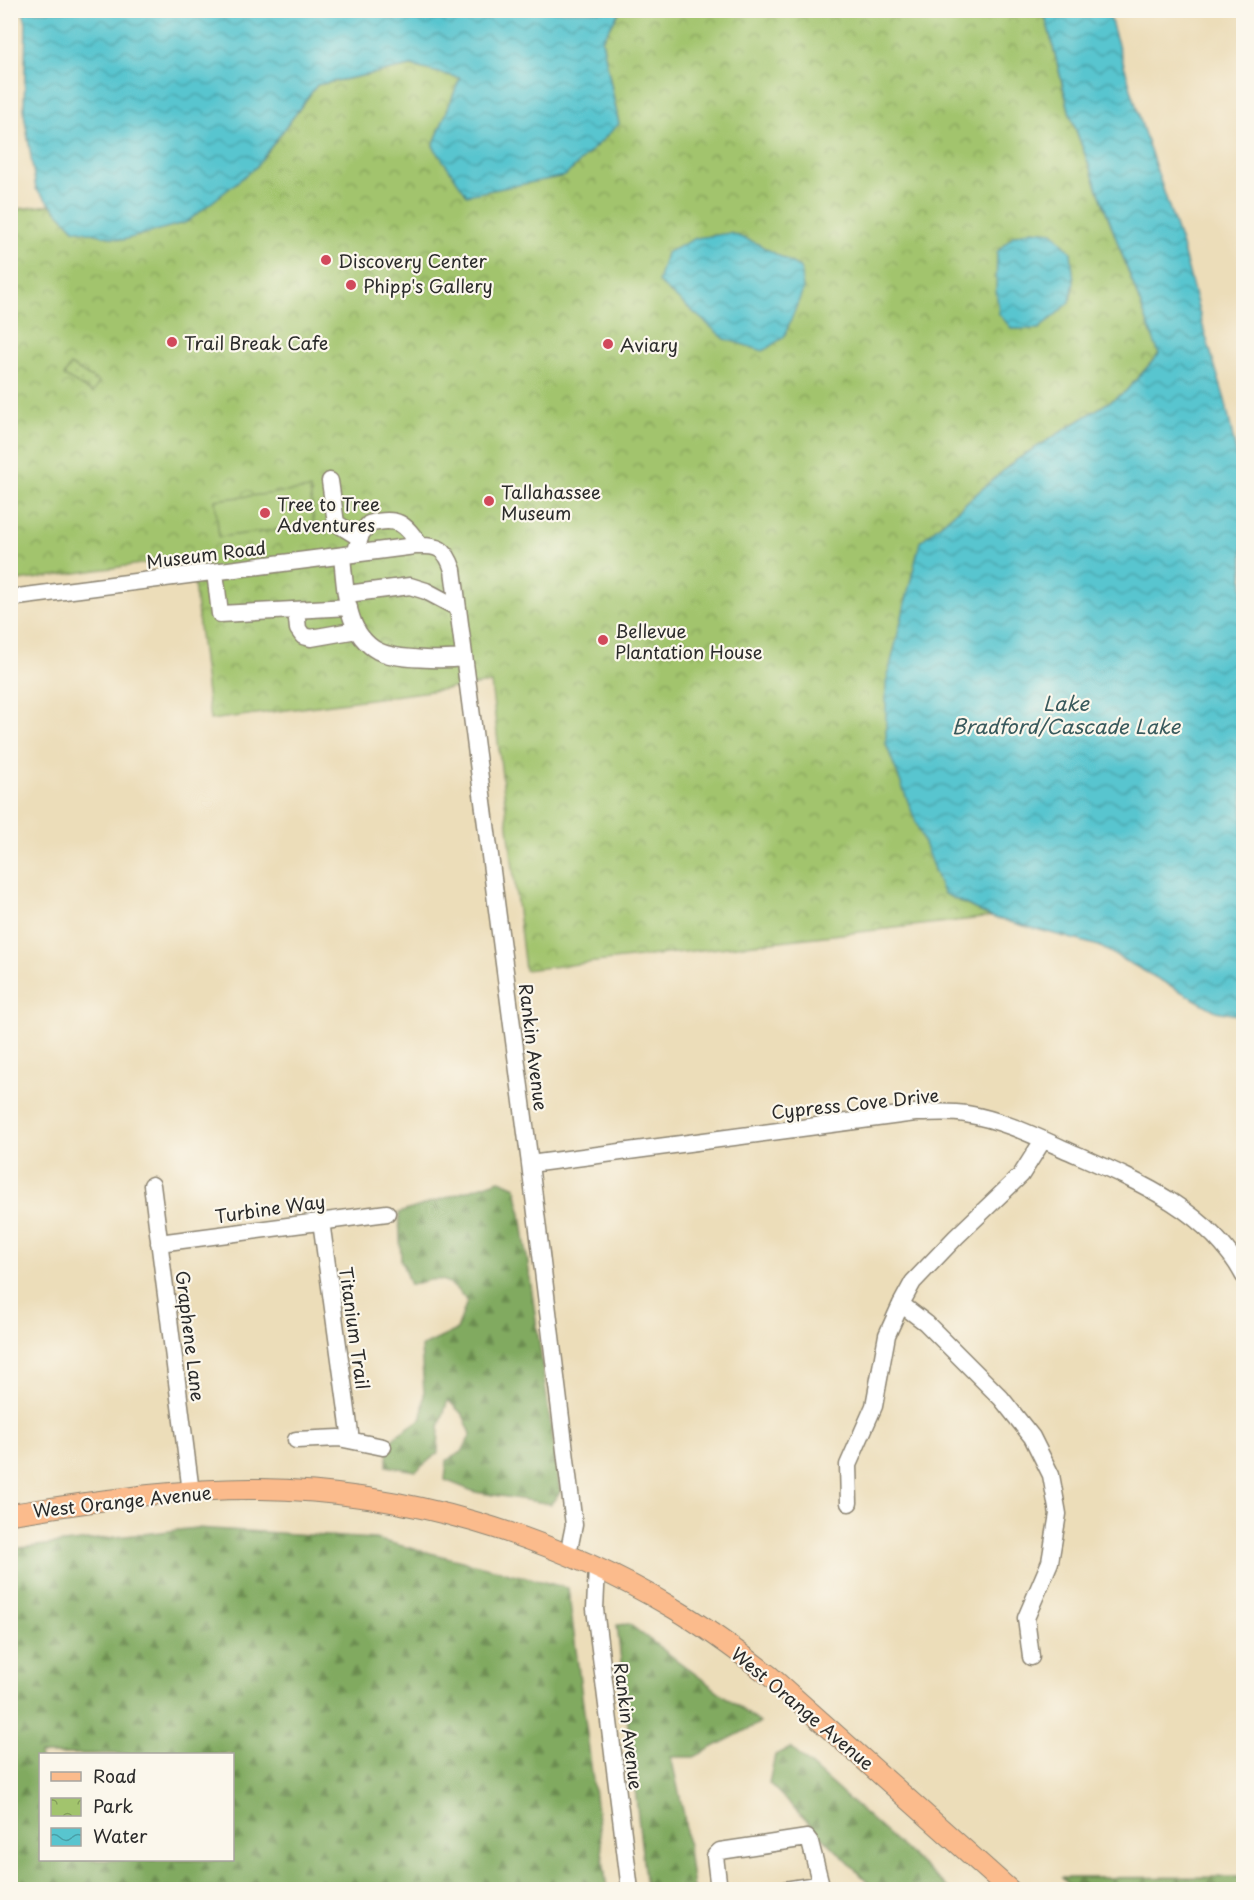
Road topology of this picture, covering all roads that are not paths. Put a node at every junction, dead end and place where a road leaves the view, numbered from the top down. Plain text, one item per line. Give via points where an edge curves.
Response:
1 (330, 481) dead end
2 (420, 546) junction
3 (352, 549) junction
4 (441, 549) joint
5 (215, 572) junction
6 (10, 598) edge
7 (348, 600) junction
8 (458, 608) junction
9 (296, 610) junction
10 (357, 630) junction
11 (465, 658) junction
12 (1043, 1140) junction
13 (530, 1164) junction
14 (152, 1185) dead end
15 (387, 1213) dead end
16 (321, 1221) junction
17 (159, 1243) junction
18 (1244, 1276) edge
19 (901, 1304) junction
20 (296, 1440) dead end
21 (351, 1440) junction
22 (383, 1447) dead end
23 (191, 1491) junction
24 (849, 1503) dead end
25 (10, 1514) edge
26 (568, 1554) junction
27 (597, 1567) junction
28 (1031, 1657) dead end
29 (630, 1890) edge
30 (719, 1890) edge
31 (785, 1890) edge
32 (1010, 1890) edge

1 - 3 street via 336,523
2 - 3 street, Museum Road
2 - 3 street via 408,527 381,520 369,524
2 - 4 street, Museum Road
3 - 5 street, Museum Road
3 - 7 street
4 - 8 street, Rankin Avenue via 453,570
5 - 6 street, Museum Road
5 - 9 street via 220,614
7 - 8 street via 410,586
7 - 9 street
7 - 10 street
8 - 11 street, Rankin Avenue
9 - 10 street via 298,629 303,636
10 - 11 street via 368,644 396,656
11 - 13 street, Rankin Avenue
12 - 13 street, Cypress Cove Drive via 986,1118 915,1113
12 - 18 street, Cypress Cove Drive via 1127,1177 1187,1213 1215,1237
12 - 19 street via 1021,1175 913,1282
13 - 26 street, Rankin Avenue via 574,1525
14 - 17 street, Graphene Lane
15 - 16 street, Turbine Way
16 - 17 street, Turbine Way
16 - 21 street, Titanium Trail
17 - 23 street, Graphene Lane
19 - 24 street via 887,1335 874,1406 848,1465
19 - 28 street via 926,1323 1001,1398 1032,1437 1051,1475 1058,1514 1050,1562 1026,1618
20 - 21 street
21 - 22 street
23 - 25 main road, West Orange Avenue
23 - 26 main road, West Orange Avenue via 259,1489 354,1496 456,1516
26 - 27 main road, West Orange Avenue
27 - 29 street, Rankin Avenue via 596,1609
27 - 32 main road, West Orange Avenue via 675,1608 770,1676
30 - 31 street via 715,1856 720,1851 807,1838 820,1881

